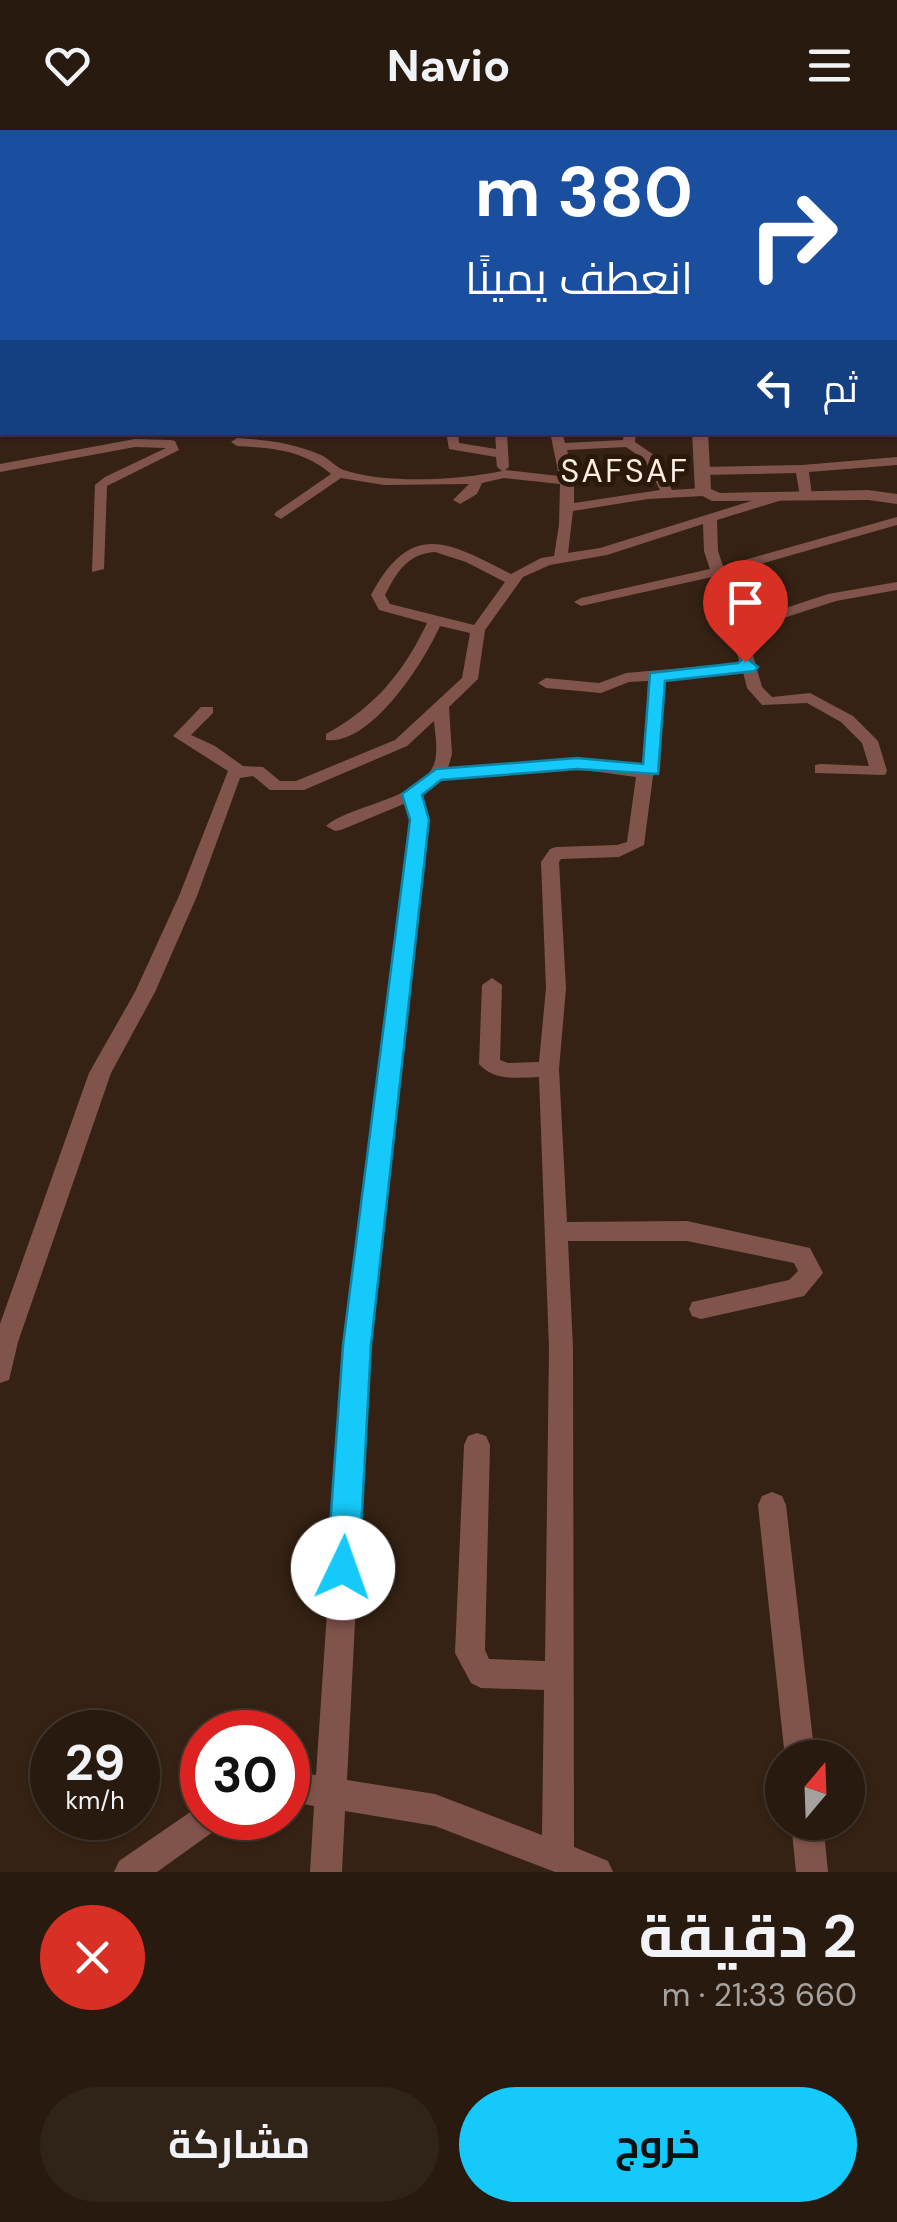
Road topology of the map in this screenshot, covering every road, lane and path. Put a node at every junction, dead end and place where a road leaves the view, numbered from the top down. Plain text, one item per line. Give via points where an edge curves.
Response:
1 (452, 435) edge
2 (501, 435) edge
3 (700, 435) edge
4 (629, 438) edge
5 (558, 440) edge
6 (238, 442) dead end
7 (501, 454) junction
8 (897, 461) edge
9 (0, 468) edge
10 (802, 469) junction
11 (701, 471) junction
12 (339, 474) junction
13 (504, 474) junction
14 (476, 480) junction
15 (568, 481) junction
16 (703, 492) junction
17 (668, 494) junction
18 (806, 496) junction
19 (778, 497) junction
20 (897, 499) edge
21 (460, 500) dead end
22 (569, 508) junction
23 (282, 515) dead end
24 (710, 519) junction
25 (897, 521) edge
26 (560, 558) junction
27 (97, 569) dead end
28 (717, 572) junction
29 (512, 580) junction
30 (897, 586) edge
31 (580, 602) dead end
32 (435, 621) junction
33 (753, 623) junction
34 (478, 630) junction
35 (749, 667) junction
36 (656, 677) junction
37 (546, 683) dead end
38 (441, 704) junction
39 (207, 710) dead end
40 (332, 737) dead end
41 (821, 769) dead end
42 (239, 770) junction
43 (645, 772) junction
44 (436, 774) junction
45 (412, 794) junction
46 (336, 826) dead end
47 (492, 986) dead end
48 (549, 1069) junction
49 (557, 1232) junction
50 (702, 1309) dead end
51 (0, 1372) edge
52 (477, 1445) dead end
53 (772, 1506) dead end
54 (559, 1676) junction
55 (798, 1740) edge
56 (310, 1789) edge
57 (330, 1792) junction
58 (180, 1836) edge
59 (809, 1840) edge
60 (558, 1854) junction
61 (595, 1871) edge
62 (130, 1872) edge
63 (326, 1872) edge
64 (812, 1872) edge

1 - 7 street via 454,446
2 - 7 street
3 - 11 street
4 - 5 street
4 - 17 street via 650,458
5 - 15 street
6 - 12 street via 284,446
7 - 13 street
8 - 10 street
9 - 27 street via 136,443 171,444 164,457 102,485
10 - 11 street
10 - 18 street
11 - 16 street
12 - 14 street via 412,483
12 - 23 street
13 - 14 street
13 - 15 street
14 - 21 street
15 - 22 street
16 - 17 street
16 - 19 street
17 - 22 street
18 - 19 street
18 - 20 street
19 - 24 street
22 - 26 street
24 - 26 street
24 - 28 street
25 - 28 street
26 - 29 street
28 - 31 street
28 - 33 street via 730,617
29 - 32 street via 430,546 412,548 394,560 378,595 384,607
29 - 34 street
30 - 33 street via 833,596
32 - 34 street
32 - 40 street via 403,682 358,725
33 - 35 street via 742,645
34 - 38 street via 470,680
35 - 36 street
35 - 41 street via 768,702 810,698 847,719 870,740 879,771
36 - 37 street via 600,688
36 - 43 street via 652,770
38 - 42 street via 401,743 298,786 276,786 257,772
38 - 44 street via 443,764
39 - 42 street via 181,736
42 - 51 street via 145,992 100,1074
43 - 44 street via 577,764
43 - 48 street via 636,844 618,851 556,852 550,862 556,988
44 - 45 street
45 - 46 street
45 - 57 street via 420,820 357,1345
47 - 48 street via 489,1064 506,1071
48 - 49 street
49 - 50 street via 688,1231 802,1255 811,1274 796,1289
49 - 54 street
52 - 54 street via 470,1652 481,1673
53 - 55 street
54 - 60 street
56 - 57 street
57 - 60 street via 435,1810
57 - 63 street
58 - 62 street
59 - 64 street
60 - 61 street

